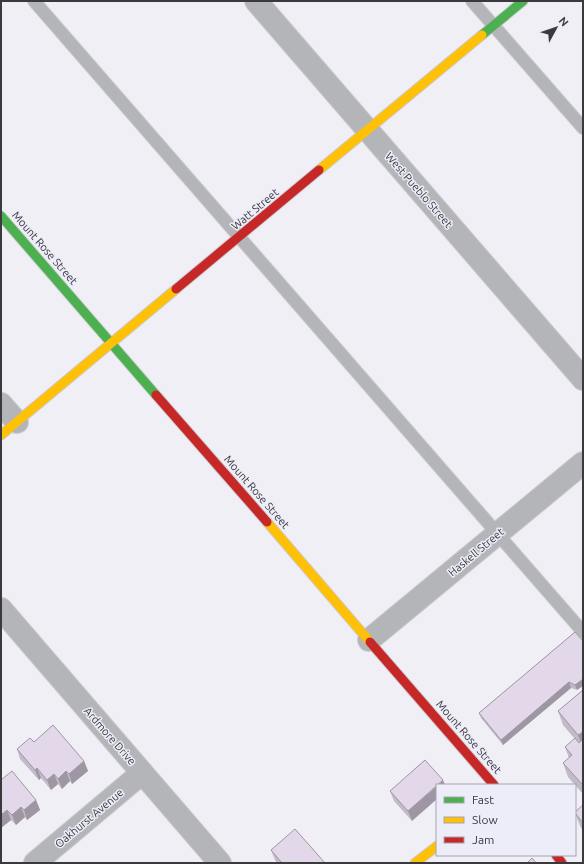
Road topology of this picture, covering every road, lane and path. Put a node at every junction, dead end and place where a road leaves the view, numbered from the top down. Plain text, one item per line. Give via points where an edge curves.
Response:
1 (34, 1) edge
2 (256, 1) edge
3 (472, 1) edge
4 (523, 1) edge
5 (493, 26) junction
6 (583, 128) edge
7 (368, 130) junction
8 (1, 216) edge
9 (240, 237) junction
10 (111, 343) junction
11 (583, 379) edge
12 (1, 404) edge
13 (9, 428) edge
14 (583, 463) edge
15 (498, 533) junction
16 (1, 609) edge
17 (583, 632) edge
18 (369, 640) junction
19 (142, 773) junction
20 (493, 784) edge
21 (436, 847) edge
22 (35, 863) edge
23 (220, 863) edge
24 (415, 863) edge

1 - 9 lane
2 - 7 street, West Pueblo Street
3 - 5 lane
4 - 5 street, Watt Street
5 - 6 lane
5 - 7 street, Watt Street
7 - 9 street, Watt Street
7 - 11 street, West Pueblo Street
8 - 10 street, Mount Rose Street
9 - 10 street, Watt Street
9 - 15 lane
10 - 13 street, Watt Street
10 - 18 street, Mount Rose Street
12 - 13 street
14 - 15 street, Haskell Street
15 - 17 lane
15 - 18 street, Haskell Street
16 - 19 street, Ardmore Drive
18 - 20 street, Mount Rose Street
19 - 22 street, Oakhurst Avenue
19 - 23 street, Ardmore Drive
21 - 24 street

